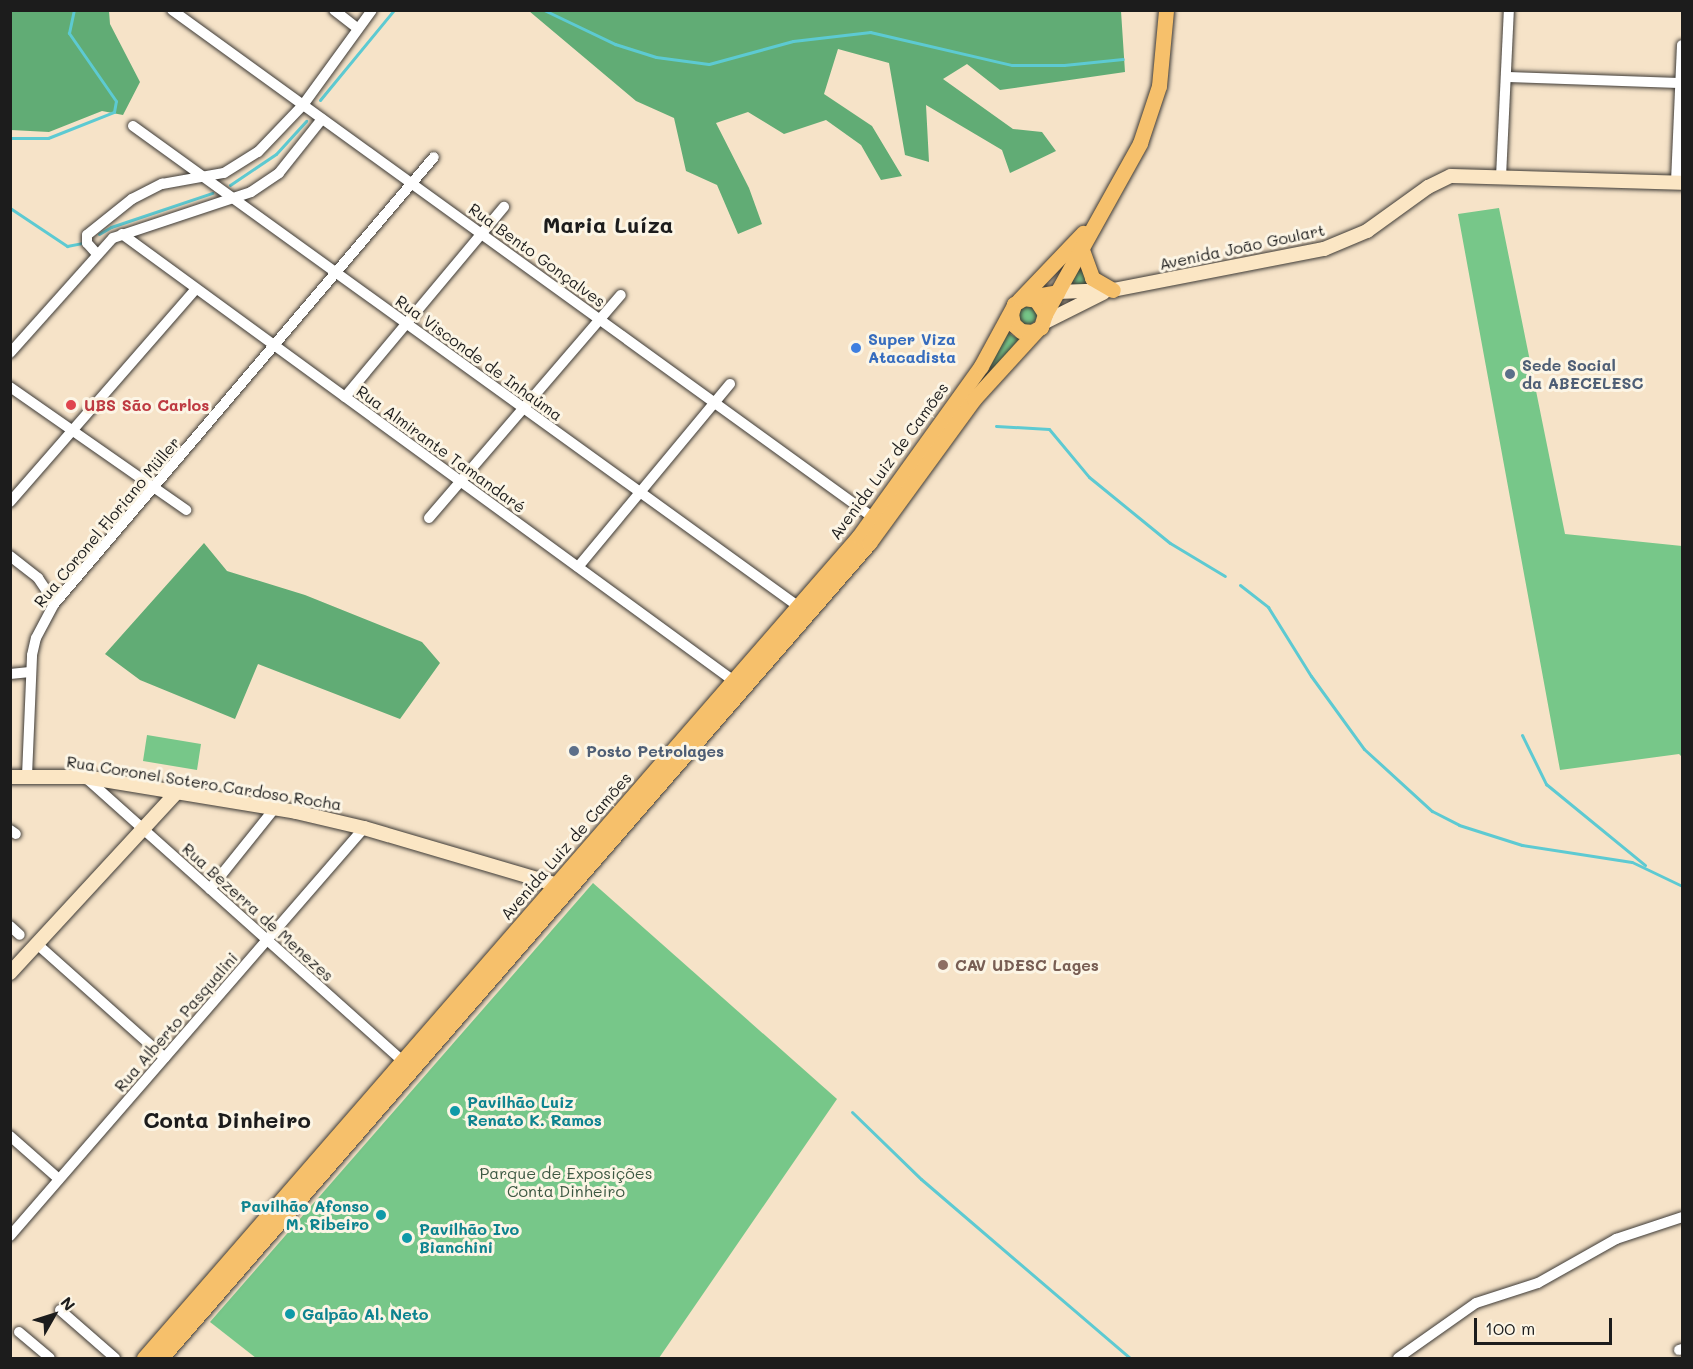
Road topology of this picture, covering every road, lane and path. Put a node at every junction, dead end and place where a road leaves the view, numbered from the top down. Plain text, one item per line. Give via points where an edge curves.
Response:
1 (172, 10) edge
2 (334, 10) edge
3 (372, 10) edge
4 (1166, 10) edge
5 (1509, 10) edge
6 (357, 28) junction
7 (1683, 45) edge
8 (1506, 77) junction
9 (1681, 82) junction
10 (303, 105) junction
11 (322, 119) junction
12 (134, 126) dead end
13 (434, 157) dead end
14 (1501, 177) junction
15 (206, 179) junction
16 (1679, 182) edge
17 (411, 183) junction
18 (235, 200) junction
19 (504, 207) dead end
20 (1096, 220) junction
21 (122, 234) junction
22 (481, 234) junction
23 (1082, 247) junction
24 (97, 254) junction
25 (336, 272) junction
26 (196, 289) junction
27 (1113, 290) junction
28 (1057, 292) junction
29 (621, 295) dead end
30 (1018, 302) junction
31 (600, 319) junction
32 (1042, 322) junction
33 (406, 323) junction
34 (274, 345) junction
35 (10, 353) edge
36 (730, 384) dead end
37 (10, 387) edge
38 (345, 397) junction
39 (715, 403) junction
40 (524, 408) junction
41 (73, 430) junction
42 (461, 482) junction
43 (153, 487) junction
44 (640, 492) junction
45 (10, 502) edge
46 (186, 510) dead end
47 (429, 518) dead end
48 (879, 521) junction
49 (10, 556) edge
50 (578, 567) junction
51 (55, 603) junction
52 (803, 610) junction
53 (30, 672) junction
54 (10, 674) edge
55 (739, 684) junction
56 (27, 776) junction
57 (10, 777) edge
58 (85, 777) junction
59 (177, 792) junction
60 (275, 808) junction
61 (142, 828) junction
62 (364, 828) junction
63 (563, 886) junction
64 (210, 889) junction
65 (10, 926) edge
66 (20, 935) dead end
67 (267, 940) junction
68 (37, 944) junction
69 (10, 973) edge
70 (165, 1058) junction
71 (407, 1065) junction
72 (10, 1136) edge
73 (59, 1179) junction
74 (1683, 1217) edge
75 (10, 1236) edge
76 (210, 1292) junction
77 (60, 1310) dead end
78 (168, 1330) junction
79 (19, 1332) dead end
80 (166, 1353) edge
81 (50, 1359) edge
82 (115, 1359) edge
83 (144, 1359) edge
84 (1398, 1359) edge

1 - 10 street, Rua Bento Gonçalves
2 - 6 street
3 - 6 street
4 - 20 main road via 1164,54 1151,114 1126,169
5 - 8 street
6 - 10 street
7 - 9 street
8 - 9 street
8 - 14 street
9 - 16 street
10 - 11 street, Rua Bento Gonçalves
10 - 15 street via 258,152
11 - 17 street, Rua Bento Gonçalves
11 - 18 street via 279,173
12 - 15 street, Rua Visconde de Inhaúma
13 - 17 street, Rua Coronel Floriano Müller
14 - 16 street, Avenida João Goulart
14 - 27 street, Avenida João Goulart via 1440,180 1367,231 1324,249
15 - 18 street, Rua Visconde de Inhaúma
15 - 24 street via 162,184 132,199 87,235 87,243
17 - 22 street, Rua Bento Gonçalves
17 - 25 street, Rua Coronel Floriano Müller
18 - 21 street
18 - 25 street, Rua Visconde de Inhaúma
19 - 22 street
20 - 23 main road, Avenida Luiz de Camões
20 - 30 main road, Avenida Luiz de Camões
21 - 24 street
21 - 26 street, Rua Almirante Tamandaré
22 - 31 street, Rua Bento Gonçalves
22 - 33 street
23 - 27 main road via 1092,278
23 - 28 main road, Avenida Luiz de Camões
24 - 35 street
25 - 33 street, Rua Visconde de Inhaúma
25 - 34 street, Rua Coronel Floriano Müller
26 - 34 street, Rua Almirante Tamandaré
26 - 41 street
27 - 28 street, Avenida João Goulart
27 - 32 street, Avenida João Goulart
28 - 30 main road
28 - 32 main road, Avenida Luiz de Camões
29 - 31 street
30 - 32 main road via 1041,303
30 - 32 main road via 1011,319 1017,328 1027,333
30 - 48 main road, Avenida Luiz de Camões via 981,366
31 - 39 street, Rua Bento Gonçalves
31 - 40 street
32 - 48 main road, Avenida Luiz de Camões via 974,399
33 - 38 street
33 - 40 street, Rua Visconde de Inhaúma
34 - 38 street, Rua Almirante Tamandaré
34 - 43 street, Rua Coronel Floriano Müller
36 - 39 street
37 - 41 street
38 - 42 street, Rua Almirante Tamandaré
39 - 44 street
39 - 48 street, Rua Bento Gonçalves
40 - 42 street
40 - 44 street, Rua Visconde de Inhaúma
41 - 43 street
41 - 45 street
42 - 47 street
42 - 50 street, Rua Almirante Tamandaré
43 - 46 street
43 - 51 street, Rua Coronel Floriano Müller
44 - 50 street
44 - 52 street, Rua Visconde de Inhaúma
48 - 52 main road, Avenida Luiz de Camões
49 - 51 street via 39,578
50 - 55 street, Rua Almirante Tamandaré
51 - 53 street, Rua Coronel Floriano Müller via 36,638
52 - 55 main road, Avenida Luiz de Camões
53 - 54 street
53 - 56 street, Rua Coronel Floriano Müller
55 - 63 main road, Avenida Luiz de Camões
56 - 57 street, Rua Coronel Sotero Cardoso Rocha
56 - 58 street, Rua Coronel Sotero Cardoso Rocha
58 - 59 street, Rua Coronel Sotero Cardoso Rocha
58 - 61 street, Rua Bezerra de Menezes
59 - 60 street, Rua Coronel Sotero Cardoso Rocha
59 - 61 street
60 - 62 street, Rua Coronel Sotero Cardoso Rocha
60 - 64 street
61 - 64 street, Rua Bezerra de Menezes
61 - 68 street
62 - 63 street, Rua Coronel Sotero Cardoso Rocha
62 - 67 street, Rua Alberto Pasqualini
63 - 71 main road, Avenida Luiz de Camões
64 - 67 street, Rua Bezerra de Menezes
65 - 66 street
67 - 70 street, Rua Alberto Pasqualini
67 - 71 street, Rua Bezerra de Menezes
68 - 69 street
68 - 70 street
70 - 73 street, Rua Alberto Pasqualini
71 - 76 main road, Avenida Luiz de Camões
72 - 73 street
73 - 75 street, Rua Alberto Pasqualini
74 - 84 street via 1616,1239 1538,1283 1476,1303
76 - 78 main road, Avenida Luiz de Camões
76 - 80 main road, Avenida Luiz de Camões
77 - 82 street
78 - 80 main road via 175,1336
78 - 83 main road, Avenida Luiz de Camões
79 - 81 street

